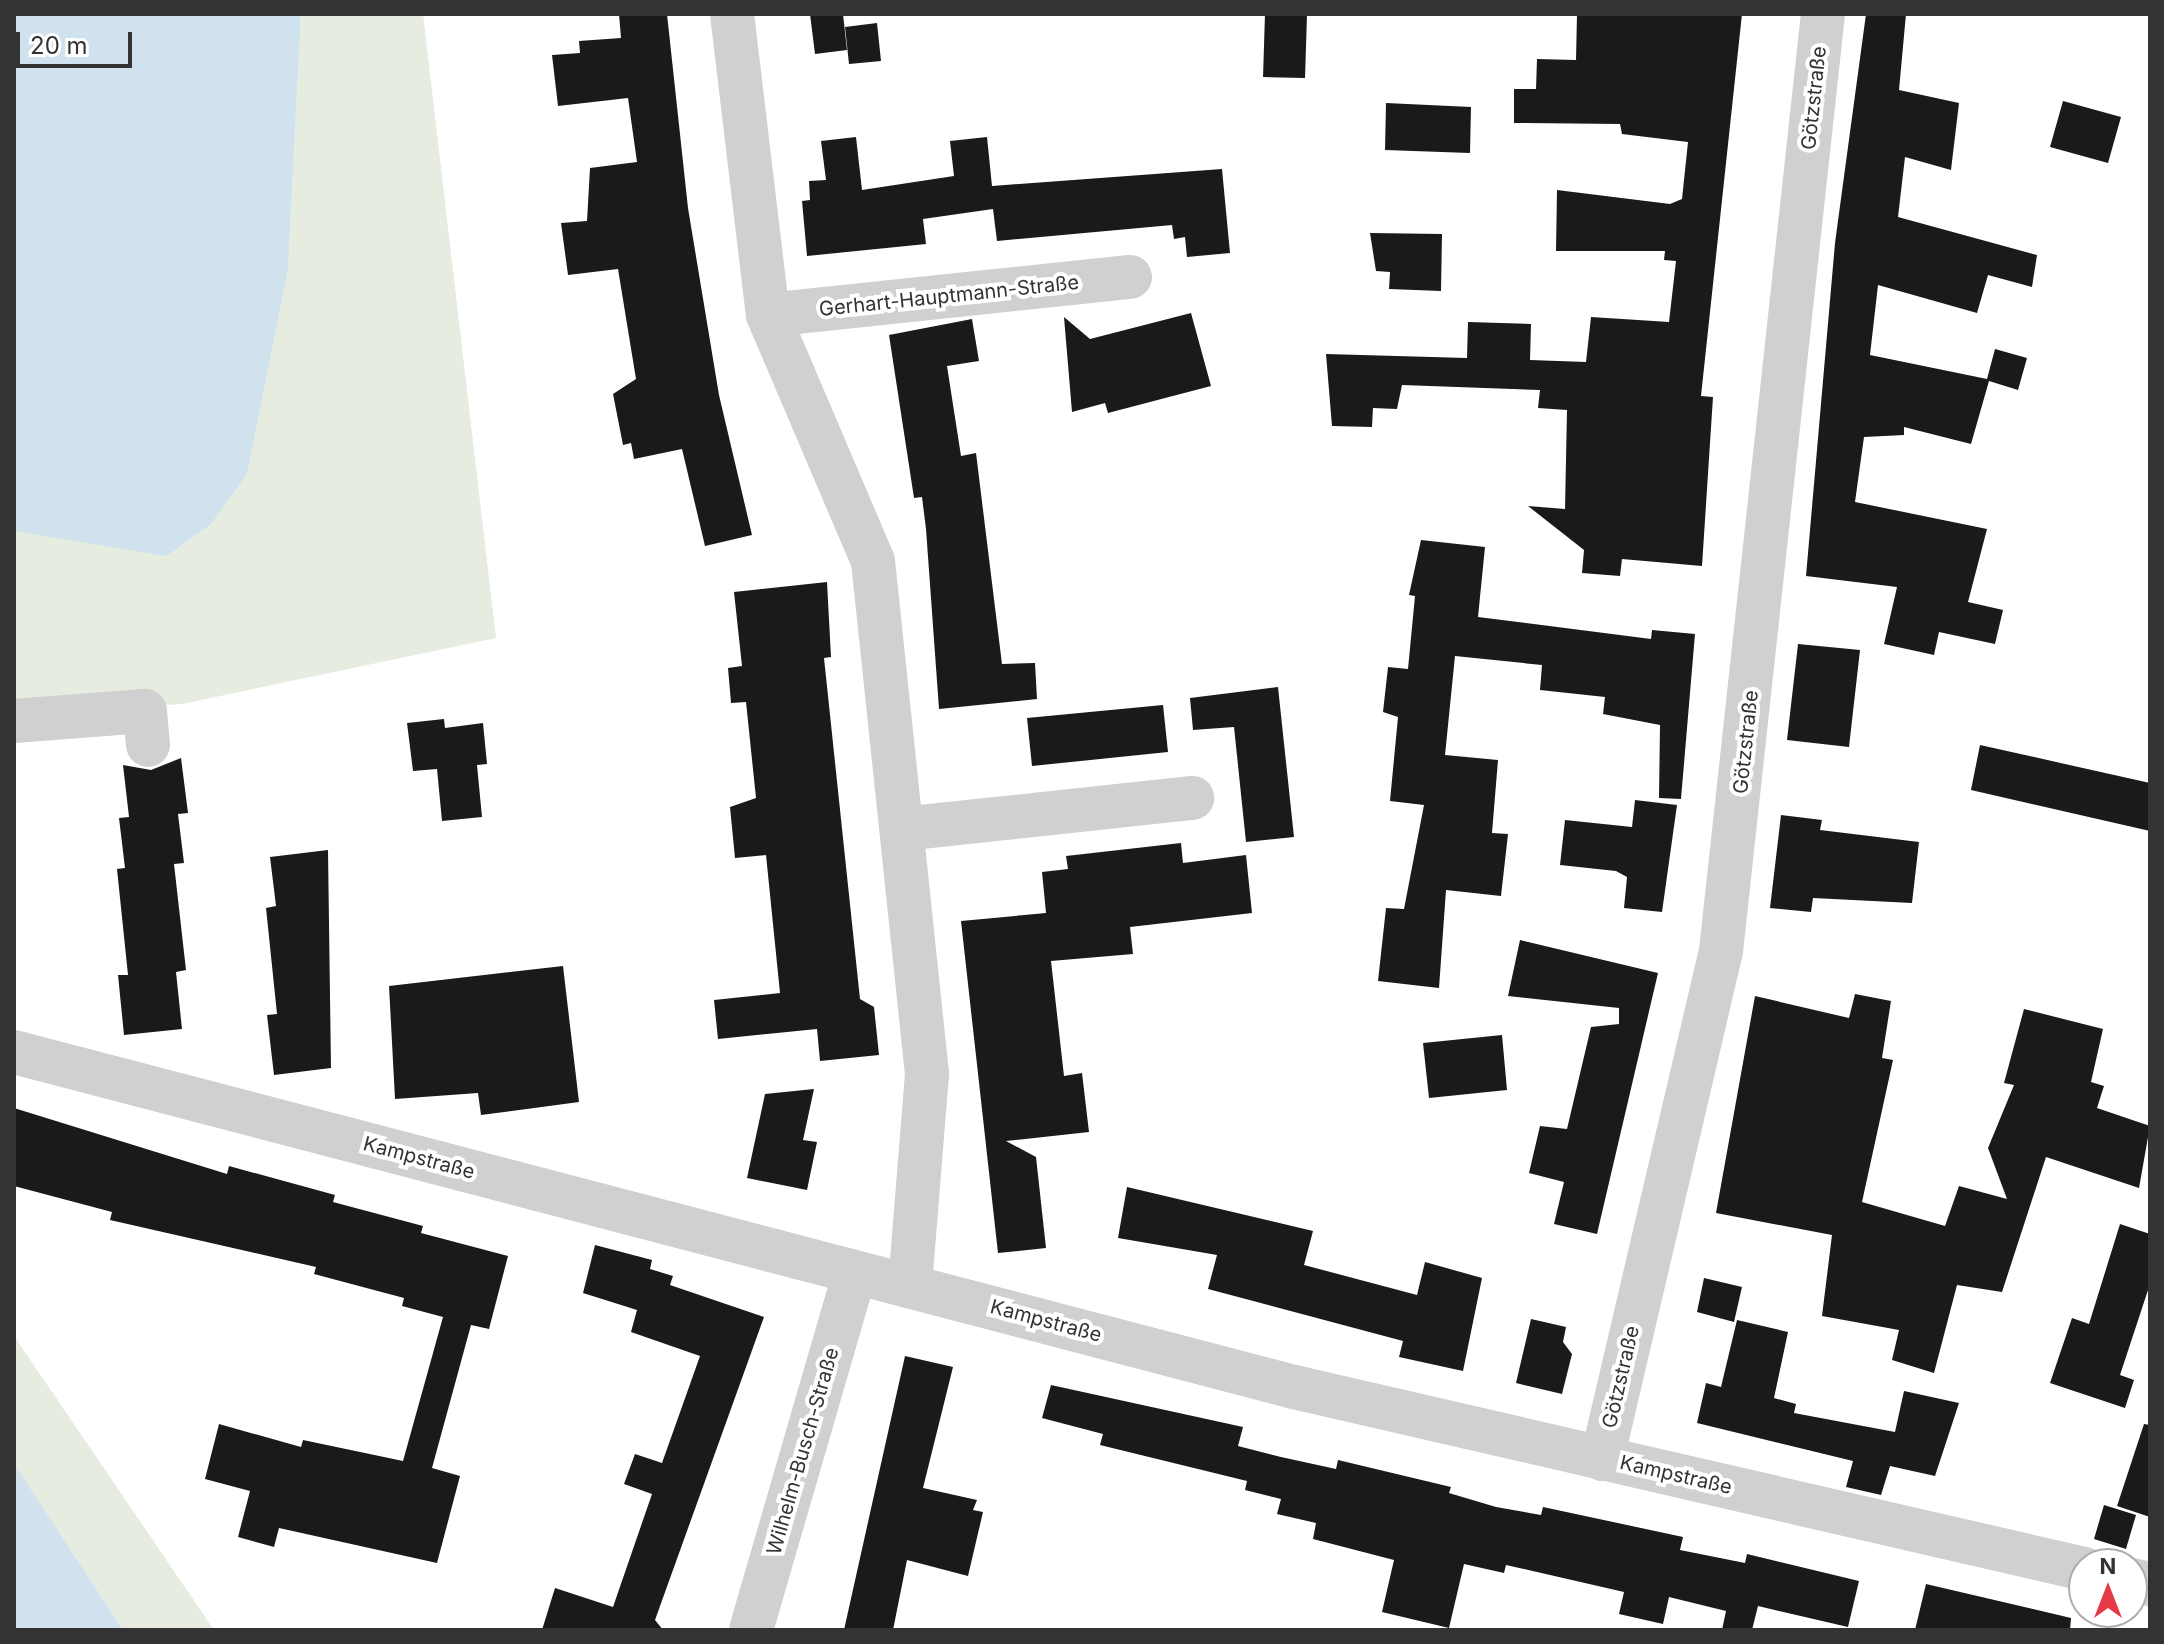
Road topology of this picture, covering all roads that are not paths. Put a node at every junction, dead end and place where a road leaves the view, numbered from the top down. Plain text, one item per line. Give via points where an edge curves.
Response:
1 (732, 14) edge
2 (1823, 14) edge
3 (1130, 277) dead end
4 (768, 315) junction
5 (14, 721) edge
6 (148, 745) dead end
7 (1192, 798) dead end
8 (902, 829) junction
9 (14, 1052) edge
10 (855, 1273) junction
11 (910, 1286) junction
12 (1602, 1459) junction
13 (2068, 1565) edge
14 (751, 1630) edge

1 - 4 street
2 - 12 street, Götzstraße via 1721,951
3 - 4 street, Gerhart-Hauptmann-Straße
4 - 8 street via 873,561
5 - 6 street via 145,711
7 - 8 street
8 - 11 street via 927,1074
9 - 10 street, Kampstraße
10 - 11 street, Kampstraße
10 - 14 street, Wilhelm-Busch-Straße
11 - 12 street, Kampstraße
12 - 13 street, Kampstraße

